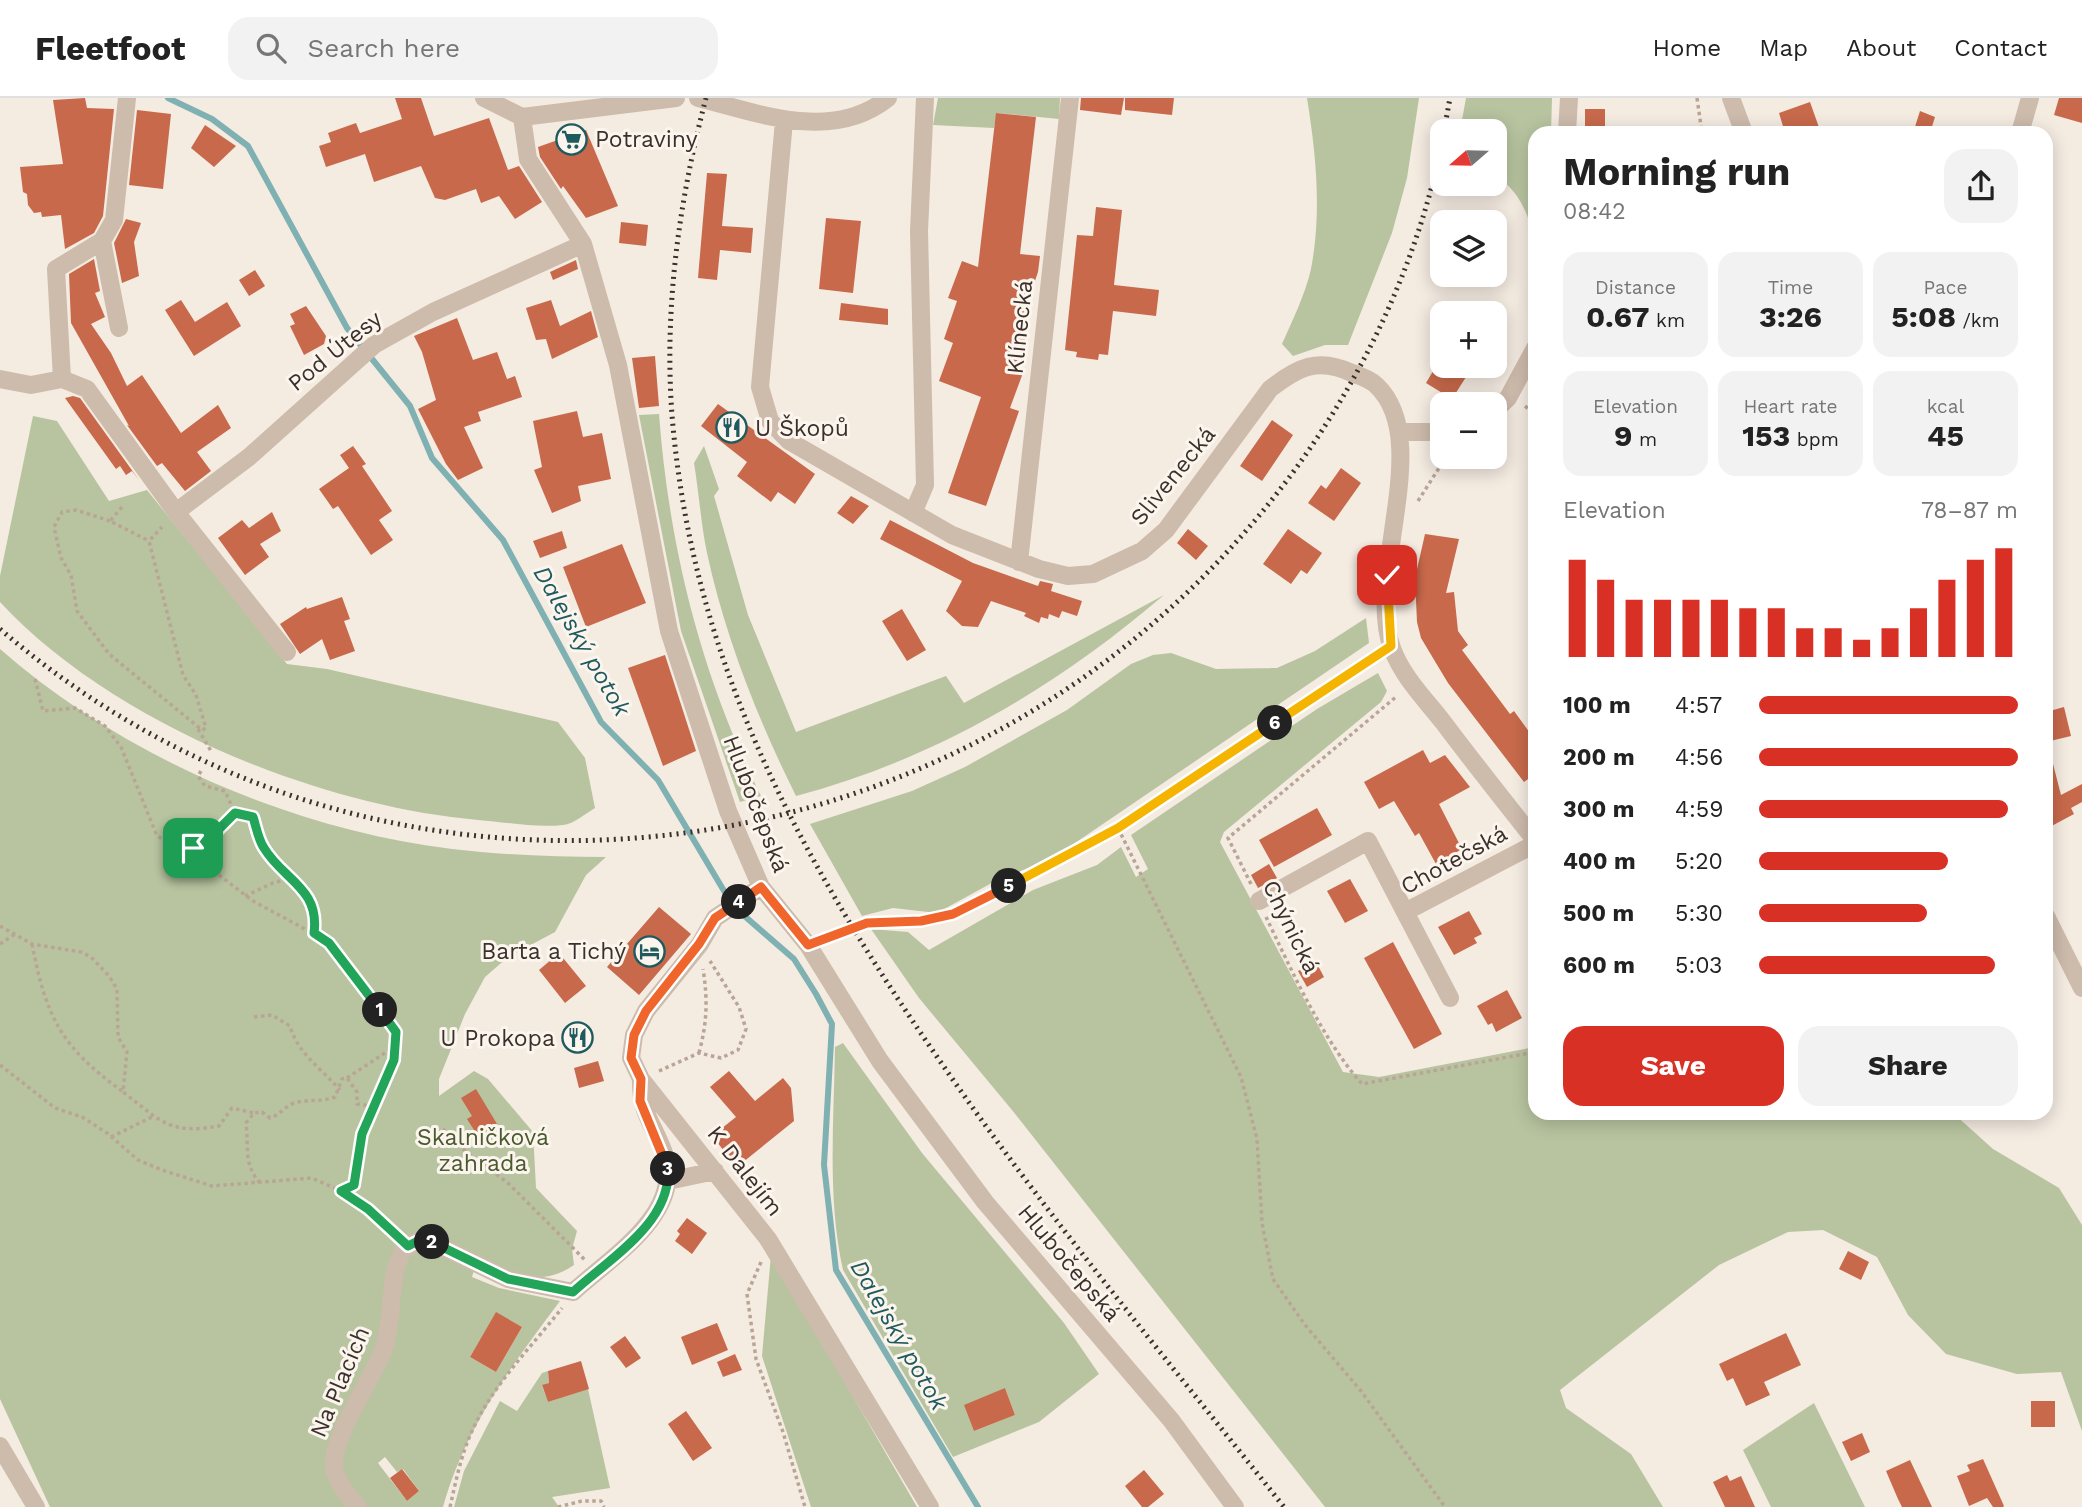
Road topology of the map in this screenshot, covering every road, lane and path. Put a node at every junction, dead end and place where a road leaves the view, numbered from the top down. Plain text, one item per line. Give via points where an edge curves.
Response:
1 (127, 98) edge
2 (484, 98) edge
3 (676, 98) edge
4 (698, 98) edge
5 (888, 98) edge
6 (925, 98) edge
7 (1070, 98) edge
8 (1569, 98) edge
9 (1698, 98) edge
10 (1731, 98) edge
11 (2030, 98) edge
12 (522, 117) junction
13 (784, 121) junction
14 (1567, 126) edge
15 (1701, 126) edge
16 (1741, 126) edge
17 (2022, 126) edge
18 (102, 241) junction
19 (583, 244) junction
20 (119, 328) dead end
21 (1528, 361) edge
22 (0, 379) edge
23 (62, 379) junction
24 (1507, 399) edge
25 (1401, 432) junction
26 (1430, 432) edge
27 (1438, 469) edge
28 (122, 507) dead end
29 (1416, 509) dead end
30 (176, 512) junction
31 (914, 513) junction
32 (110, 522) junction
33 (149, 541) junction
34 (1019, 562) junction
35 (1391, 646) junction
36 (287, 652) dead end
37 (35, 679) dead end
38 (1412, 683) junction
39 (198, 729) junction
40 (211, 751) dead end
41 (201, 771) dead end
42 (235, 813) junction
43 (1118, 828) junction
44 (1528, 833) edge
45 (1528, 846) edge
46 (219, 875) dead end
47 (293, 879) junction
48 (761, 887) junction
49 (245, 896) junction
50 (1259, 901) junction
51 (1405, 912) junction
52 (0, 926) edge
53 (2053, 930) edge
54 (314, 933) junction
55 (15, 934) junction
56 (0, 944) edge
57 (32, 944) junction
58 (808, 945) junction
59 (703, 949) junction
60 (2082, 988) edge
61 (1450, 998) dead end
62 (254, 1017) dead end
63 (395, 1046) junction
64 (699, 1053) junction
65 (1528, 1053) edge
66 (0, 1065) edge
67 (346, 1078) junction
68 (641, 1079) junction
69 (340, 1090) junction
70 (123, 1092) junction
71 (374, 1107) junction
72 (254, 1113) junction
73 (154, 1116) junction
74 (443, 1129) dead end
75 (111, 1137) junction
76 (715, 1171) junction
77 (668, 1181) junction
78 (260, 1183) junction
79 (341, 1191) junction
80 (771, 1243) junction
81 (408, 1246) junction
82 (572, 1250) dead end
83 (573, 1292) junction
84 (0, 1446) edge
85 (36, 1507) edge
86 (358, 1507) edge
87 (450, 1507) edge
88 (558, 1507) edge
89 (604, 1507) edge
90 (805, 1507) edge
91 (930, 1507) edge
92 (1235, 1507) edge
93 (1445, 1507) edge

1 - 18 street via 114,220
2 - 12 street
3 - 12 street
4 - 13 street
5 - 13 street via 855,116
6 - 31 street via 919,231 925,485
7 - 34 street, Klínecká
8 - 14 street
9 - 15 path
10 - 16 street
11 - 17 street
12 - 19 street, Hlubočepská via 528,159
13 - 31 street, Slivenecká via 762,397 771,421 789,442
18 - 20 street
18 - 23 street via 56,269
19 - 30 street, Pod Útesy via 433,312 374,345 248,457
19 - 48 street, Hlubočepská via 618,365 669,631 728,811
21 - 24 street
22 - 23 street via 31,385
23 - 30 street via 88,388
25 - 26 street
25 - 34 street, Slivenecká via 1390,402 1375,383 1337,366 1310,366 1270,389 1166,530 1142,551 1093,574 1068,576
25 - 35 street, Slivenecká via 1387,575
27 - 29 path via 1419,496
28 - 32 path
30 - 33 path
30 - 36 street
31 - 34 street, Slivenecká via 952,535
32 - 33 path
32 - 39 path via 76,510 62,512 54,527 61,558 71,575 77,611 109,654
33 - 39 path via 183,675 204,714 206,728
35 - 38 street, Slivenecká
35 - 43 path
37 - 42 path via 43,711 75,708 105,726 121,747 158,836 182,851 193,848
38 - 44 street, Slivenecká
38 - 50 path, Chýnická via 1228,838
39 - 40 path
41 - 42 path via 198,776 205,786 225,791
42 - 47 path via 253,817 264,848
43 - 58 path via 953,914 921,921 867,923
43 - 93 path via 1241,1077 1257,1139 1262,1223 1273,1279 1305,1325 1362,1391
45 - 51 street, Chotečská
46 - 49 path
47 - 49 path
47 - 54 path via 312,906
48 - 58 street, Hlubočepská
48 - 59 street, K Dalejím via 715,918
49 - 54 path
50 - 51 street via 1368,841
50 - 65 path, Chýnická via 1298,982 1362,1084
51 - 61 street, Chotečská
52 - 55 path
53 - 60 street
54 - 63 path via 329,943 396,1032
55 - 56 path
55 - 57 path
57 - 70 path via 41,991 64,1040 90,1068
57 - 70 path via 91,957 117,989 118,1037 127,1052
58 - 92 street, Hlubočepská via 880,1061 985,1202 1171,1420
59 - 64 path via 708,1001
59 - 64 path via 739,1007 746,1029 738,1049 721,1058
59 - 68 street, K Dalejím via 646,1011 634,1035 631,1058
62 - 69 path via 272,1015 290,1026 296,1046
63 - 67 path
63 - 71 path via 394,1060
64 - 68 path
66 - 75 path via 55,1108 82,1117
67 - 69 path
67 - 71 path via 357,1092 355,1102
68 - 76 street, K Dalejím
68 - 77 street via 640,1101 664,1154
69 - 72 path via 323,1102 293,1103 270,1118
70 - 73 path
71 - 79 path via 362,1134 354,1185
72 - 73 path via 232,1108 219,1126 194,1131 168,1126
72 - 78 path via 246,1123 247,1157 249,1171
73 - 75 path
74 - 82 path via 509,1183
75 - 78 path via 138,1160 190,1181 212,1186
76 - 77 street
76 - 80 street, K Dalejím
77 - 83 street via 659,1211 648,1224
78 - 79 path via 312,1178
79 - 81 path
80 - 90 path via 747,1294 748,1314 756,1359
80 - 91 street, K Dalejím
81 - 83 street via 428,1240 508,1279
81 - 86 street, Na Placích via 400,1255 383,1351 337,1445 334,1465
83 - 87 path via 473,1428
84 - 85 street
88 - 89 path via 582,1501 601,1501

